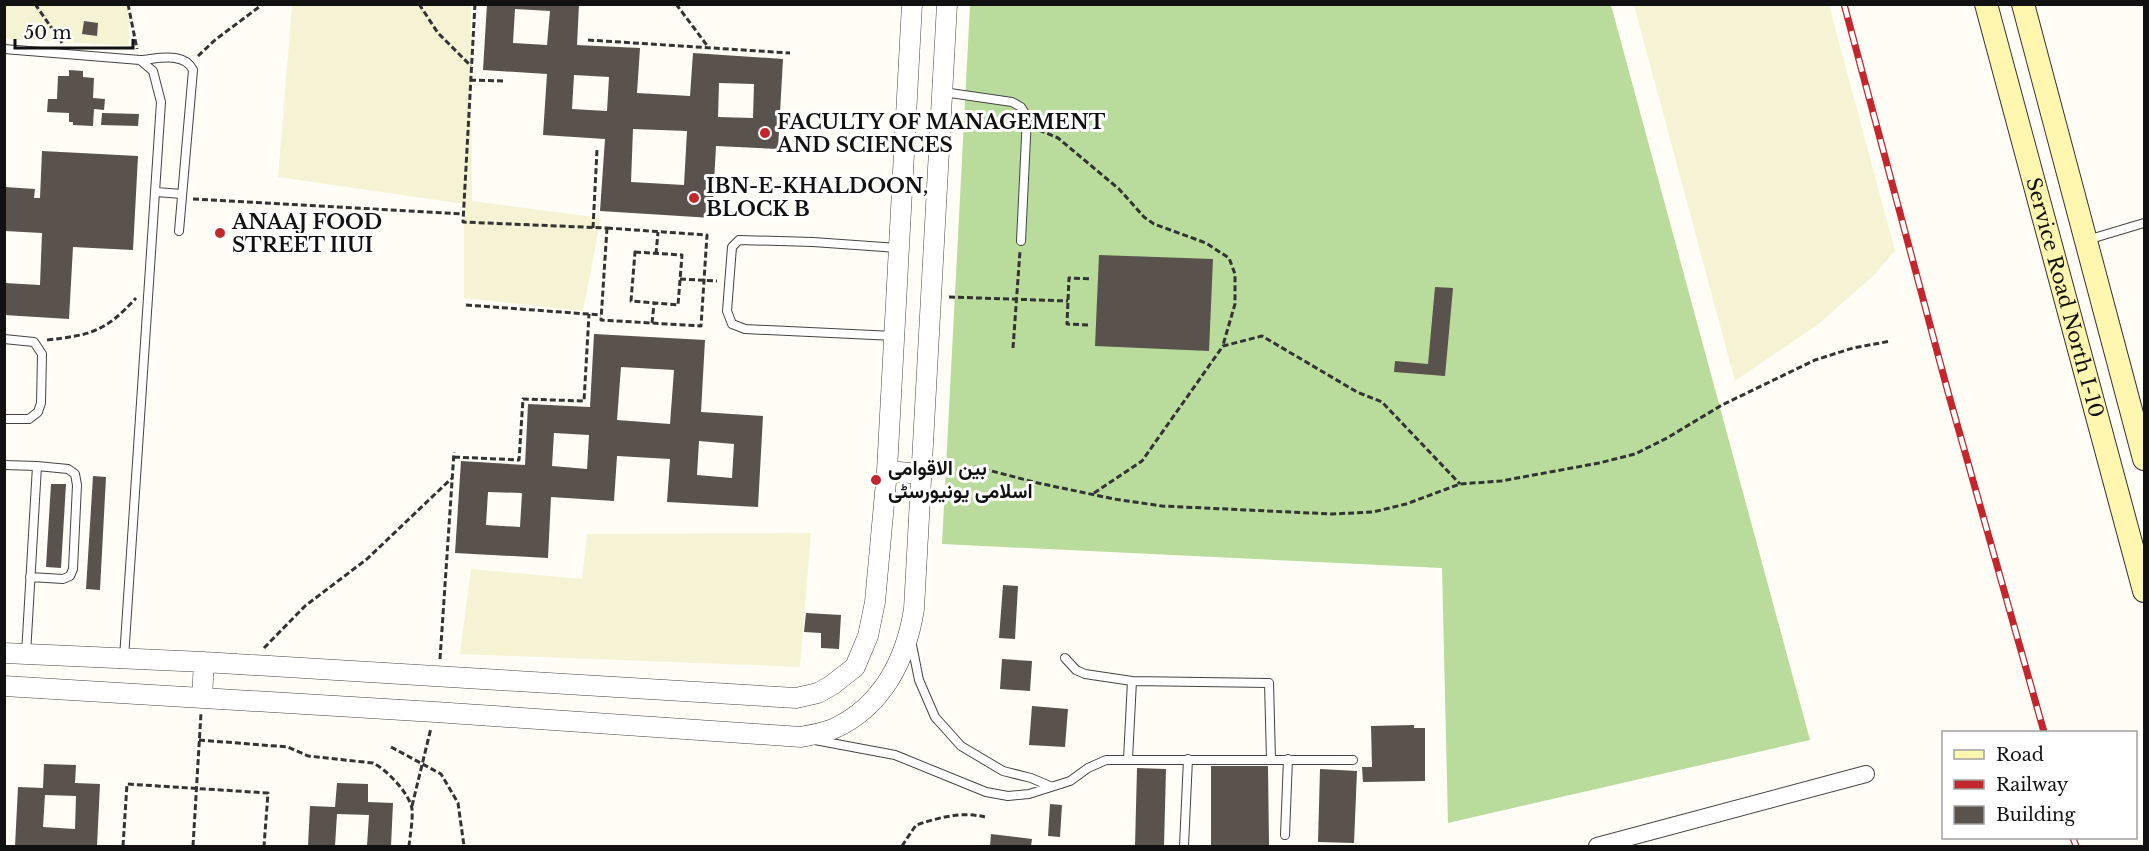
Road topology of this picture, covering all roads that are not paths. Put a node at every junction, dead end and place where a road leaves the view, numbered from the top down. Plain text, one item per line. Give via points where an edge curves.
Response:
1 (912, 4) edge
2 (947, 4) edge
3 (1986, 4) edge
4 (2023, 4) edge
5 (4, 49) edge
6 (140, 60) junction
7 (943, 92) junction
8 (156, 192) junction
9 (182, 196) junction
10 (2145, 223) edge
11 (179, 231) dead end
12 (2086, 240) junction
13 (1021, 241) road end
14 (898, 248) junction
15 (894, 336) junction
16 (4, 339) edge
17 (4, 419) edge
18 (2145, 459) edge
19 (4, 465) edge
20 (37, 466) junction
21 (887, 471) junction
22 (922, 474) junction
23 (30, 577) junction
24 (2145, 591) edge
25 (910, 633) junction
26 (4, 653) edge
27 (26, 654) junction
28 (124, 658) junction
29 (1065, 658) dead end
30 (204, 662) junction
31 (1132, 681) junction
32 (6, 687) edge
33 (201, 697) junction
34 (801, 737) junction
35 (1128, 759) junction
36 (1188, 759) junction
37 (1271, 759) junction
38 (1288, 759) junction
39 (1353, 760) dead end
40 (1866, 774) dead end
41 (1050, 786) junction
42 (1285, 835) dead end
43 (1184, 846) edge
44 (1597, 846) edge

1 - 14 street
2 - 7 street
3 - 24 main road, Service Road North I-10
4 - 12 main road, Service Road North I-10
5 - 6 lane
6 - 8 lane via 153,71 161,102
6 - 9 lane via 183,59 193,70
7 - 13 lane via 1012,102 1028,117
7 - 22 street
8 - 9 lane
8 - 28 lane
9 - 11 lane
10 - 12 lane
12 - 18 main road, Service Road North I-10
14 - 15 street
14 - 15 lane via 744,239 735,242 727,311 737,328
15 - 21 street
16 - 17 lane via 34,342 42,354 38,412 29,419
19 - 20 lane
20 - 23 lane
20 - 23 lane via 68,469 75,474 73,569 63,579
21 - 22 street
21 - 30 street via 875,602 868,636 855,667 818,693 796,698
22 - 25 street
23 - 27 lane
25 - 34 street via 882,692 851,719 831,730
25 - 41 lane via 919,680 935,717 961,746 1003,771
26 - 27 street
27 - 28 street
28 - 30 street
29 - 31 lane via 1085,674
30 - 33 street
31 - 35 lane
31 - 37 lane via 1269,683
32 - 33 street
33 - 34 street
34 - 41 lane via 895,755 986,792 1029,795
35 - 36 lane
35 - 41 lane via 1106,760 1070,781
36 - 37 lane
36 - 43 lane
37 - 38 lane
38 - 39 lane
38 - 42 lane
40 - 44 street

